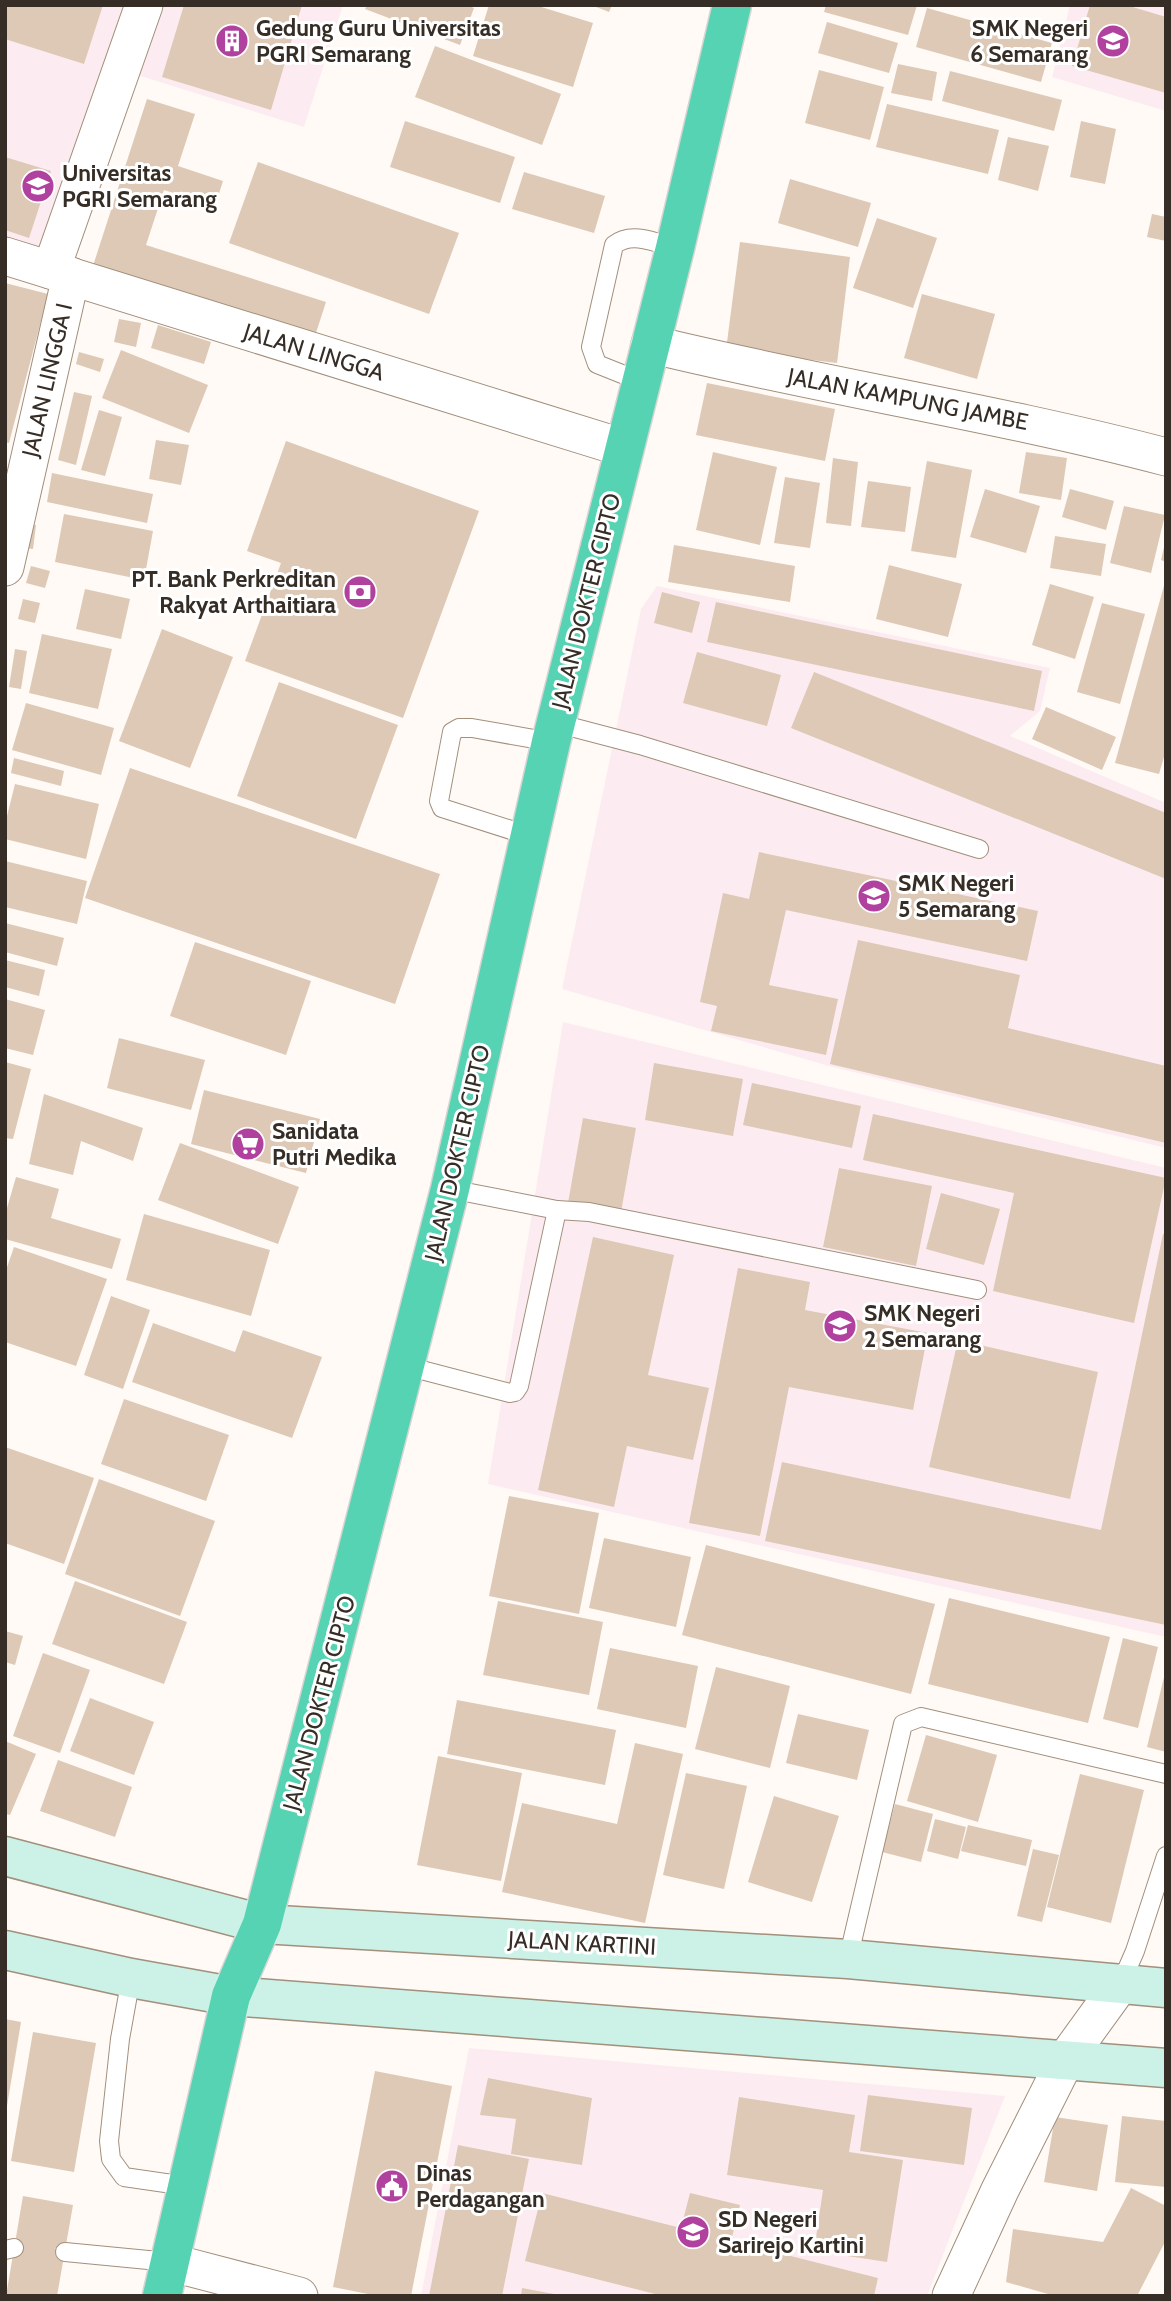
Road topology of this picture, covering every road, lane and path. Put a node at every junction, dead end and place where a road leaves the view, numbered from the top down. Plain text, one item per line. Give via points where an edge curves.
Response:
1 (144, 5) edge
2 (733, 5) edge
3 (675, 248) junction
4 (5, 256) edge
5 (61, 273) junction
6 (645, 361) junction
7 (624, 448) junction
8 (1166, 457) edge
9 (5, 567) edge
10 (553, 733) junction
11 (530, 836) junction
12 (979, 849) dead end
13 (450, 1189) junction
14 (557, 1210) junction
15 (977, 1290) dead end
16 (406, 1366) junction
17 (1166, 1774) edge
18 (5, 1856) edge
19 (1166, 1856) edge
20 (262, 1924) junction
21 (5, 1950) edge
22 (848, 1959) junction
23 (131, 1979) junction
24 (1121, 1983) junction
25 (1166, 1988) edge
26 (231, 1996) junction
27 (1066, 2059) junction
28 (1166, 2068) edge
29 (186, 2186) junction
30 (65, 2252) dead end
31 (166, 2279) edge
32 (299, 2296) edge
33 (951, 2296) edge

1 - 5 street, JALAN LINGGA I
2 - 3 highway, JALAN DOKTER CIPTO
3 - 6 highway, JALAN DOKTER CIPTO
3 - 6 lane via 631,237 614,245 591,347 593,358 627,376
4 - 5 street, JALAN LINGGA
5 - 7 street, JALAN LINGGA
5 - 9 street, JALAN LINGGA I
6 - 7 highway, JALAN DOKTER CIPTO
6 - 8 street, JALAN KAMPUNG JAMBE via 715,360 1080,434
7 - 10 highway, JALAN DOKTER CIPTO
10 - 11 highway, JALAN DOKTER CIPTO
10 - 11 lane via 459,728 452,733 439,801 442,808
10 - 12 lane via 639,745
11 - 13 highway, JALAN DOKTER CIPTO
13 - 14 lane
13 - 16 highway, JALAN DOKTER CIPTO
14 - 15 lane via 589,1212
14 - 16 lane via 515,1392
16 - 20 highway, JALAN DOKTER CIPTO
17 - 22 lane via 921,1717 903,1724
18 - 20 main road, JALAN KARTINI
19 - 24 lane
20 - 22 main road, JALAN KARTINI
20 - 26 highway, JALAN DOKTER CIPTO
21 - 23 main road
22 - 24 main road, JALAN KARTINI
23 - 26 main road
23 - 29 lane via 120,2039 111,2159 124,2176
24 - 25 main road, JALAN KARTINI
24 - 27 street
26 - 27 main road
26 - 29 highway, JALAN DOKTER CIPTO
27 - 28 main road
27 - 33 street
29 - 31 highway, JALAN DOKTER CIPTO
30 - 31 lane
31 - 32 street

